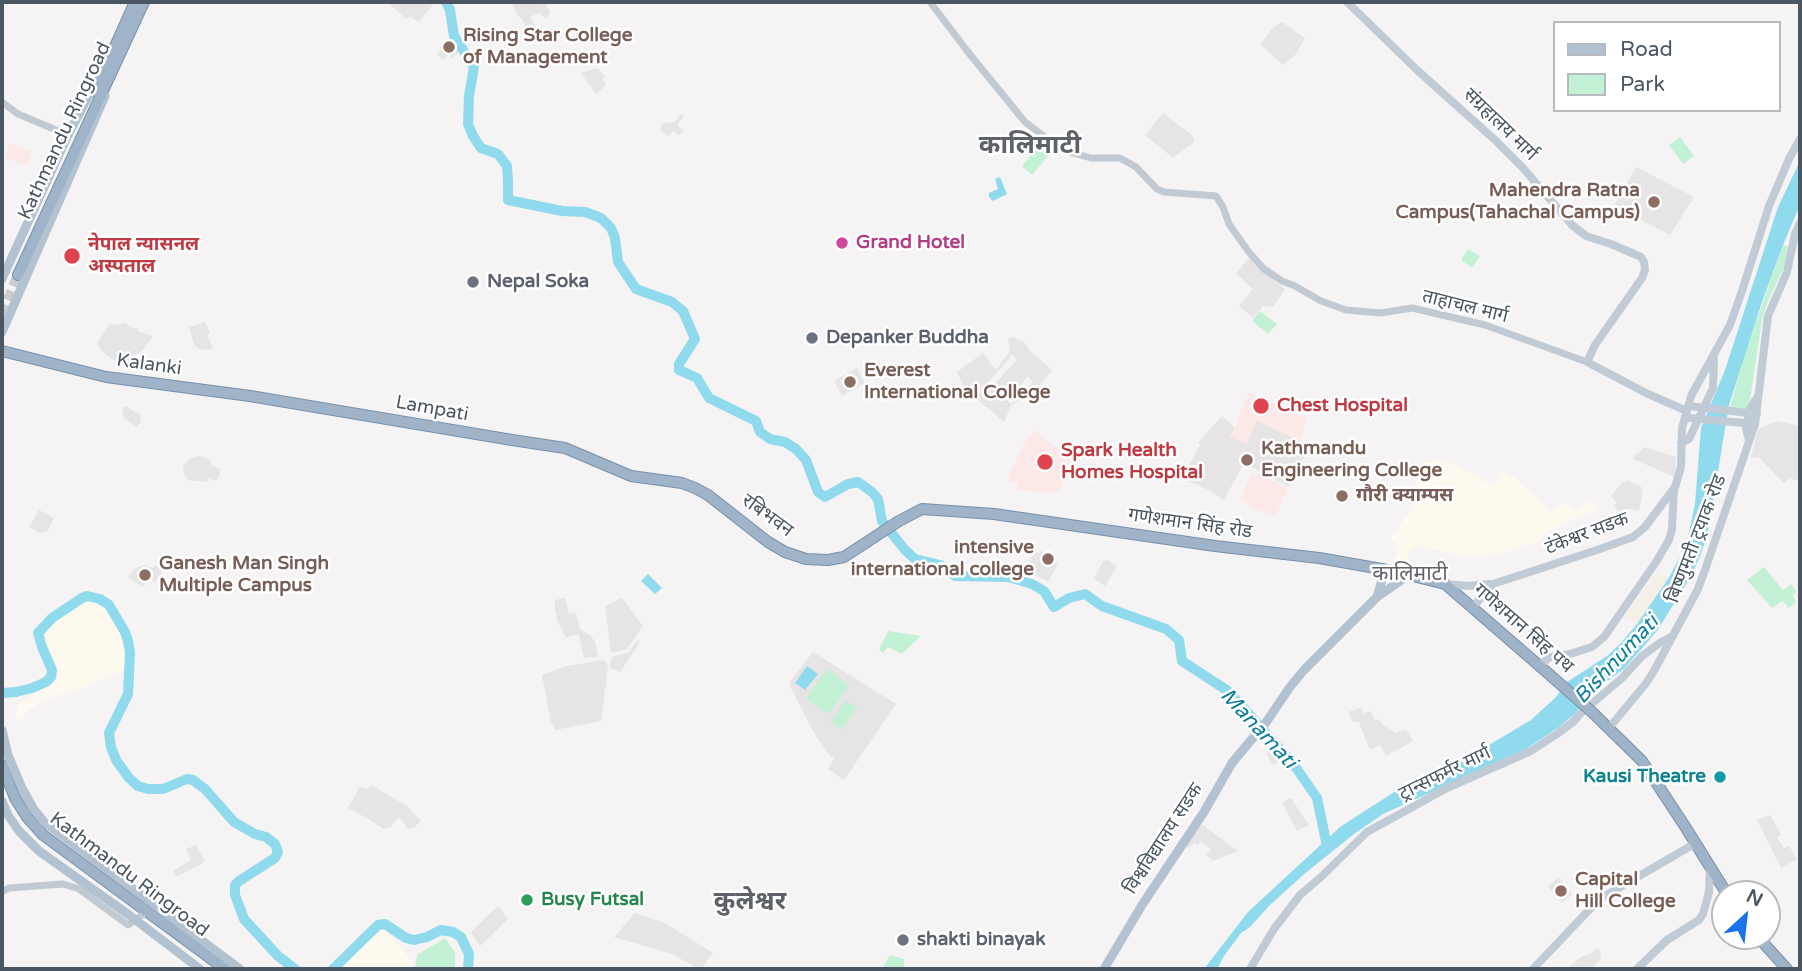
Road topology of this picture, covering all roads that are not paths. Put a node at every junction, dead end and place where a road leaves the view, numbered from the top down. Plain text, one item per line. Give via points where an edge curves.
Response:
1 (135, 2) edge
2 (144, 2) edge
3 (930, 2) edge
4 (1347, 2) edge
5 (111, 63) junction
6 (2, 102) edge
7 (68, 135) junction
8 (1800, 139) edge
9 (1800, 223) edge
10 (15, 274) tunnel mouth
11 (2, 279) edge
12 (2, 332) edge
13 (2, 351) edge
14 (1714, 357) junction
15 (1587, 362) junction
16 (1757, 396) junction
17 (292, 404) joint
18 (1688, 413) junction
19 (1757, 414) junction
20 (1755, 424) junction
21 (1681, 443) junction
22 (1750, 443) junction
23 (1675, 487) junction
24 (708, 495) joint
25 (922, 509) joint
26 (1654, 516) junction
27 (1673, 520) junction
28 (1385, 569) junction
29 (1410, 575) junction
30 (1445, 584) junction
31 (1493, 584) junction
32 (1377, 597) junction
33 (1472, 608) junction
34 (1673, 636) junction
35 (1539, 666) junction
36 (1609, 728) junction
37 (2, 730) edge
38 (2, 765) edge
39 (2, 782) edge
40 (2, 801) edge
41 (1696, 843) junction
42 (77, 859) junction
43 (1710, 866) junction
44 (1718, 880) edge
45 (2, 892) edge
46 (139, 918) junction
47 (1770, 950) edge
48 (1251, 967) edge
49 (200, 969) edge
50 (215, 969) edge
51 (225, 969) edge
52 (240, 969) edge
53 (1104, 969) edge
54 (1533, 969) edge
55 (1637, 969) edge
56 (1787, 969) edge

1 - 5 highway, Kathmandu Ringroad
2 - 5 highway, Kathmandu Ringroad
3 - 15 street, ताहाचल मार्ग via 1025,122 1062,150 1091,158 1120,158 1164,192 1216,197 1248,251 1282,281 1346,310 1381,313 1412,308 1485,325
4 - 15 main road, संग्रहालय मार्ग via 1495,140 1572,225 1644,261 1642,278
5 - 7 main road
5 - 10 highway, Kathmandu Ringroad
5 - 12 main road via 104,99
6 - 7 street via 18,114
7 - 11 main road
8 - 14 main road via 1769,206 1734,313
9 - 16 main road via 1787,272 1768,316
13 - 17 highway, Kalanki via 106,377
14 - 18 main road, टंकेश्वर सडक via 1699,380
14 - 21 main road via 1713,388 1689,439
15 - 18 main road, ताहाचल मार्ग
16 - 19 main road, बिष्णुमती ट्रयाक रोड
16 - 22 main road via 1746,428
17 - 24 highway, Lampati via 565,448 631,476 682,483
18 - 19 main road, bridge
18 - 20 main road, bridge
18 - 21 main road, टंकेश्वर सडक
19 - 20 main road, बिष्णुमती ट्रयाक रोड
20 - 22 main road, बिष्णुमती ट्रयाक रोड
21 - 23 main road, टंकेश्वर सडक
22 - 34 main road, बिष्णुमती ट्रयाक रोड via 1698,589
23 - 26 main road, टंकेश्वर सडक
23 - 27 main road
24 - 25 highway, रबिभवन via 768,542 806,559 844,557
25 - 28 highway, गणेशमान सिंह रोड via 994,514
26 - 27 main road
26 - 31 main road, टंकेश्वर सडक via 1633,537
27 - 35 main road via 1666,546 1604,637 1592,647 1550,657
28 - 29 highway, गणेशमान सिंह रोड
28 - 32 main road
29 - 30 highway, गणेशमान सिंह पथ
29 - 32 main road, विश्वविद्यालय सडक
30 - 31 main road
30 - 33 highway, गणेशमान सिंह पथ
31 - 33 main road
32 - 53 main road, विश्वविद्यालय सडक via 1304,670 1232,763
33 - 35 highway, गणेशमान सिंह पथ
34 - 36 main road, बिष्णुमती ट्रयाक रोड via 1647,682
34 - 48 main road, ट्रान्सफर्मर मार्ग via 1642,656 1573,722 1531,751 1447,788 1367,832 1300,895
35 - 36 highway, गणेशमान सिंह पथ, bridge
36 - 41 highway, गणेशमान सिंह पथ via 1646,767
37 - 42 main road via 15,774 33,808
38 - 42 highway, Kathmandu Ringroad via 15,798 34,825
39 - 42 highway, Kathmandu Ringroad via 24,823 46,844
40 - 46 main road via 19,831 39,851
41 - 43 highway, गणेशमान सिंह पथ
41 - 54 main road via 1603,897
42 - 46 highway, Kathmandu Ringroad
42 - 51 highway, Kathmandu Ringroad
42 - 52 main road
43 - 44 highway, गणेशमान सिंह पथ
43 - 55 main road via 1703,914
45 - 46 street via 63,884 128,925
46 - 49 main road
46 - 50 highway, Kathmandu Ringroad
47 - 56 highway

